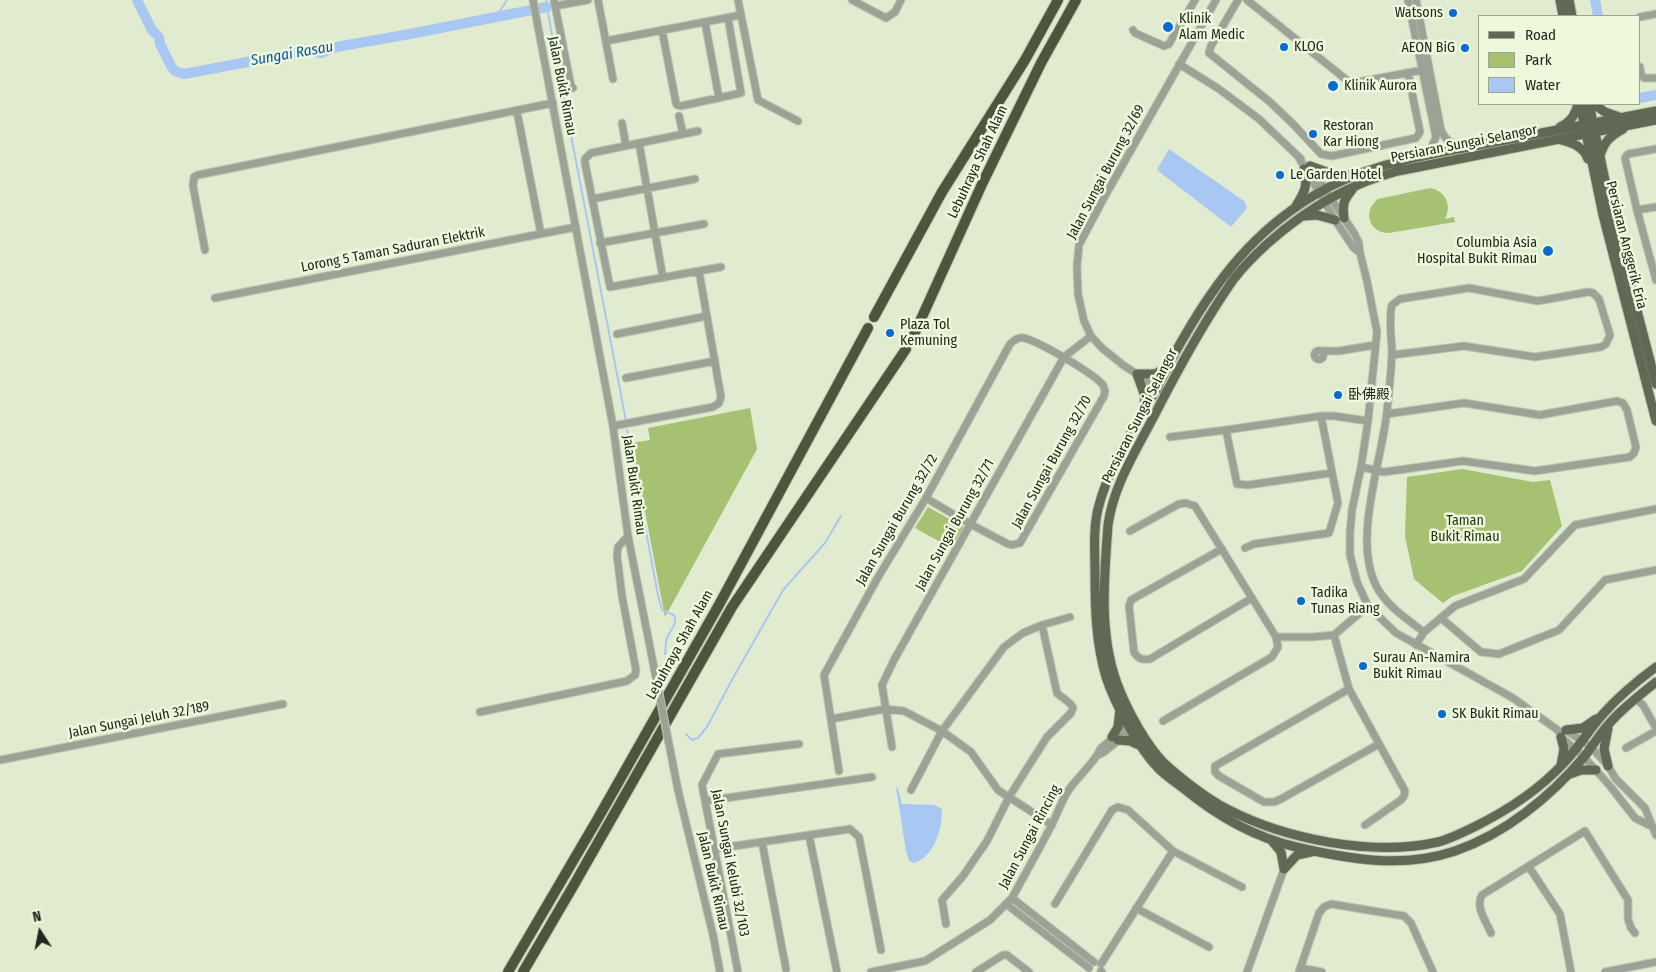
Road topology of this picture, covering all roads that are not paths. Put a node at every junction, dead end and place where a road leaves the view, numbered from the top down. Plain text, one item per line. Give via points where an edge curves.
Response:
1 (533, 0) edge
2 (588, 0) edge
3 (598, 0) edge
4 (738, 0) edge
5 (852, 0) edge
6 (901, 0) edge
7 (1058, 0) edge
8 (1076, 0) edge
9 (1195, 0) edge
10 (1216, 0) edge
11 (1238, 0) edge
12 (1247, 0) edge
13 (1408, 0) edge
14 (1416, 0) edge
15 (1560, 0) edge
16 (1569, 0) edge
17 (555, 3) edge
18 (1418, 13) junction
19 (1656, 14) edge
20 (741, 15) junction
21 (1563, 15) edge
22 (1572, 15) edge
23 (1641, 17) edge
24 (728, 18) junction
25 (705, 22) junction
26 (1414, 29) junction
27 (662, 30) junction
28 (1133, 30) dead end
29 (606, 41) junction
30 (1180, 64) junction
31 (1423, 70) junction
32 (1408, 73) junction
33 (1641, 75) edge
34 (1656, 78) edge
35 (613, 79) dead end
36 (573, 88) dead end
37 (719, 98) junction
38 (553, 103) junction
39 (1578, 105) edge
40 (1579, 105) edge
41 (1589, 105) edge
42 (1594, 105) edge
43 (1656, 111) edge
44 (517, 112) junction
45 (679, 116) dead end
46 (1656, 120) edge
47 (798, 121) dead end
48 (1628, 121) junction
49 (622, 124) dead end
50 (1590, 128) junction
51 (698, 131) dead end
52 (683, 134) junction
53 (1521, 137) junction
54 (1555, 140) junction
55 (638, 143) junction
56 (626, 146) junction
57 (1463, 148) junction
58 (1656, 149) edge
59 (1421, 156) junction
60 (1600, 160) junction
61 (1307, 168) junction
62 (1353, 175) junction
63 (695, 179) dead end
64 (1356, 185) junction
65 (647, 188) junction
66 (1322, 191) junction
67 (592, 198) junction
68 (1328, 200) junction
69 (1656, 207) edge
70 (1294, 208) junction
71 (1637, 210) junction
72 (1603, 214) junction
73 (1300, 217) junction
74 (1344, 218) junction
75 (1335, 220) junction
76 (704, 224) dead end
77 (576, 227) junction
78 (655, 233) junction
79 (540, 234) junction
80 (600, 243) junction
81 (205, 250) dead end
82 (1360, 253) junction
83 (1654, 266) edge
84 (721, 267) dead end
85 (699, 271) junction
86 (663, 278) junction
87 (1656, 280) edge
88 (215, 298) dead end
89 (707, 316) junction
90 (874, 317) dead end
91 (868, 328) dead end
92 (617, 334) dead end
93 (1090, 336) junction
94 (912, 339) dead end
95 (1375, 345) junction
96 (906, 349) dead end
97 (1322, 355) dead end
98 (1392, 356) junction
99 (1064, 357) junction
100 (715, 360) junction
101 (1168, 368) junction
102 (1136, 374) junction
103 (626, 378) dead end
104 (1656, 384) edge
105 (1161, 390) junction
106 (1144, 410) junction
107 (1387, 414) junction
108 (1321, 416) junction
109 (1368, 421) junction
110 (1656, 421) edge
111 (613, 426) junction
112 (1226, 430) junction
113 (1170, 437) dead end
114 (1361, 467) junction
115 (1375, 471) junction
116 (1331, 473) junction
117 (926, 498) junction
118 (1656, 509) edge
119 (970, 524) junction
120 (1130, 531) dead end
121 (628, 536) junction
122 (1245, 548) dead end
123 (1222, 549) junction
124 (1656, 570) edge
125 (1252, 598) junction
126 (1368, 606) junction
127 (1070, 617) dead end
128 (1441, 618) junction
129 (1042, 625) junction
130 (1424, 632) junction
131 (1334, 635) junction
132 (1276, 637) junction
133 (1416, 645) junction
134 (1656, 667) edge
135 (1656, 682) edge
136 (1349, 689) junction
137 (1636, 698) junction
138 (283, 704) dead end
139 (1120, 708) junction
140 (886, 709) junction
141 (480, 712) dead end
142 (1602, 715) junction
143 (831, 719) junction
144 (1163, 721) dead end
145 (1609, 723) junction
146 (1134, 725) junction
147 (1656, 729) edge
148 (942, 731) junction
149 (1562, 733) junction
150 (1115, 739) junction
151 (1583, 742) junction
152 (799, 744) dead end
153 (1379, 744) junction
154 (892, 747) dead end
155 (1142, 747) junction
156 (1591, 747) junction
157 (1626, 748) dead end
158 (1576, 750) junction
159 (1584, 756) junction
160 (0, 760) edge
161 (1608, 766) junction
162 (1560, 768) junction
163 (1596, 770) junction
164 (839, 771) dead end
165 (1566, 776) junction
166 (872, 777) dead end
167 (911, 790) dead end
168 (1634, 796) junction
169 (1009, 797) junction
170 (1202, 799) junction
171 (705, 801) junction
172 (1625, 805) junction
173 (1365, 824) dead end
174 (1052, 825) junction
175 (1654, 831) edge
176 (1285, 833) junction
177 (809, 835) junction
178 (1271, 841) junction
179 (762, 842) junction
180 (1291, 846) junction
181 (714, 849) junction
182 (1174, 851) junction
183 (1316, 852) junction
184 (1529, 867) junction
185 (1284, 869) junction
186 (1242, 887) dead end
187 (1012, 898) junction
188 (1006, 904) junction
189 (1055, 904) dead end
190 (1136, 908) junction
191 (946, 924) dead end
192 (1050, 928) junction
193 (1491, 933) dead end
194 (1045, 934) junction
195 (1635, 934) dead end
196 (1208, 947) dead end
197 (881, 950) dead end
198 (1656, 962) edge
199 (1099, 968) edge
200 (786, 969) dead end
201 (1090, 970) edge
202 (1300, 970) edge
203 (886, 971) edge
204 (1614, 971) edge
205 (508, 972) edge
206 (523, 972) edge
207 (720, 972) edge
208 (738, 972) edge
209 (837, 972) edge
210 (871, 972) edge
211 (976, 972) edge
212 (1029, 972) edge
213 (1247, 972) edge
214 (1322, 972) edge
215 (1433, 972) edge
216 (1571, 972) edge
217 (1605, 972) edge

1 - 38 street, Jalan Bukit Rimau
2 - 17 street
3 - 29 street
4 - 20 street
5 - 6 street via 886,18
7 - 90 highway, Lebuhraya Shah Alam via 1025,60 942,192
8 - 94 highway, Lebuhraya Shah Alam via 983,182
9 - 28 street via 1169,44 1164,46
10 - 30 street, Jalan Sungai Burung 32/69
11 - 32 street via 1209,53 1270,102 1321,154 1332,156 1419,136
12 - 32 street via 1348,81 1353,83
13 - 26 street
14 - 18 street
15 - 21 main road
16 - 22 main road
17 - 36 street
18 - 26 street
18 - 57 street via 1441,130 1450,143
19 - 23 street
20 - 24 street
20 - 47 street via 758,100
24 - 25 street
24 - 37 street via 742,91
25 - 27 street
25 - 37 street
26 - 31 street
27 - 29 street
27 - 37 street via 677,106
29 - 35 street
30 - 61 street via 1259,119
30 - 93 street, Jalan Sungai Burung 32/69 via 1080,245 1078,294
31 - 32 street
31 - 59 street via 1436,136 1431,148
33 - 34 street
38 - 44 street
38 - 77 street, Jalan Bukit Rimau
39 - 53 main road via 1569,123
40 - 50 main road, Persiaran Anggerik Eria
41 - 50 main road, Persiaran Anggerik Eria
42 - 48 main road
43 - 48 main road
44 - 79 street
44 - 81 street via 198,175 194,177 193,186
45 - 52 street
46 - 48 main road
48 - 50 main road
48 - 60 main road via 1604,144
49 - 56 street
50 - 53 main road
50 - 54 main road, Persiaran Sungai Selangor
50 - 60 main road, Persiaran Anggerik Eria
50 - 72 main road, Persiaran Anggerik Eria
51 - 52 street
52 - 55 street
53 - 57 main road, Persiaran Sungai Selangor
54 - 64 main road, Persiaran Sungai Selangor via 1398,171
54 - 72 main road via 1573,144 1584,151
55 - 56 street
55 - 65 street
56 - 67 street via 587,155 585,163
57 - 59 main road, Persiaran Sungai Selangor
58 - 71 street via 1628,154 1625,158
59 - 62 main road, Persiaran Sungai Selangor
60 - 104 main road, Persiaran Anggerik Eria
61 - 62 main road
61 - 66 street
61 - 70 main road via 1307,184
62 - 66 main road, Persiaran Sungai Selangor
63 - 65 street
64 - 68 main road, Persiaran Sungai Selangor
64 - 74 main road via 1342,206
65 - 67 street
65 - 78 street
66 - 68 street
66 - 70 main road, Persiaran Sungai Selangor
67 - 80 street
68 - 73 main road, Persiaran Sungai Selangor
68 - 74 street
68 - 75 street
69 - 71 street
70 - 101 main road, Persiaran Sungai Selangor via 1253,242 1226,271
71 - 83 street
72 - 110 main road, Persiaran Anggerik Eria
73 - 75 main road via 1317,215
73 - 105 main road, Persiaran Sungai Selangor via 1255,255 1234,279
74 - 82 street via 1359,243
75 - 82 street via 1352,247
76 - 78 street
77 - 79 street, Lorong 5 Taman Saduran Elektrik
77 - 111 street, Jalan Bukit Rimau
78 - 80 street
78 - 86 street
79 - 88 street, Lorong 5 Taman Saduran Elektrik
80 - 86 street via 610,287
82 - 95 street via 1377,332
83 - 87 street
84 - 85 street
85 - 86 street
85 - 89 street
89 - 92 street
89 - 100 street
91 - 205 highway, Lebuhraya Shah Alam via 720,604
93 - 99 street
93 - 102 street, Jalan Sungai Burung 32/69
95 - 97 street
95 - 109 street
96 - 206 highway, Lebuhraya Shah Alam via 732,607
98 - 98 street via 1464,346 1535,357 1601,346 1606,344 1610,335 1599,299 1593,293 1538,301 1469,288 1400,299 1392,305
98 - 107 street
99 - 117 street, Jalan Sungai Burung 32/72 via 1024,338 1010,344
99 - 119 street, Jalan Sungai Burung 32/71
99 - 119 street, Jalan Sungai Burung 32/70 via 1100,382 1104,396 1020,543 1008,544
100 - 103 street
100 - 111 street via 721,397 717,405
101 - 102 main road via 1155,374
101 - 105 main road, Persiaran Sungai Selangor
102 - 105 street, Jalan Sungai Burung 32/69
102 - 106 main road via 1145,396
105 - 106 main road, Persiaran Sungai Selangor
105 - 146 main road, Persiaran Sungai Selangor via 1120,482 1108,526 1105,634 1114,672
106 - 139 main road, Persiaran Sungai Selangor via 1111,471 1095,522 1097,637 1106,677
107 - 115 street
107 - 115 street via 1464,403 1540,415 1616,401 1623,403 1627,410 1636,447 1630,457 1535,471 1462,461
108 - 109 street
108 - 112 street
108 - 116 street
109 - 114 street
111 - 121 street, Jalan Bukit Rimau
112 - 113 street
112 - 116 street via 1237,484
114 - 115 street
114 - 126 street via 1352,510 1350,544 1357,582
115 - 130 street via 1367,545 1372,577 1392,608
116 - 122 street via 1338,504 1329,533
117 - 119 street
117 - 143 street, Jalan Sungai Burung 32/72 via 824,675
118 - 128 street via 1575,525 1524,579 1455,606
119 - 140 street, Jalan Sungai Burung 32/71 via 882,685
120 - 123 street via 1186,503 1195,506
121 - 141 street via 618,547 617,555 635,675 627,681
121 - 207 street, Jalan Bukit Rimau, bridge via 678,790
123 - 125 street
123 - 125 street via 1131,600 1128,606 1137,657 1150,659
124 - 128 street via 1605,580 1559,630 1499,654 1481,652
125 - 132 street
126 - 131 street
126 - 133 street via 1396,633
127 - 129 street
128 - 130 street
129 - 148 street via 1023,633 1004,647
129 - 169 street via 1057,693 1073,708 1047,737
130 - 133 street
131 - 132 street
131 - 136 street
132 - 144 street via 1278,647 1272,657
133 - 149 street via 1513,698
134 - 142 main road, Persiaran Sungai Selangor
135 - 137 main road, Persiaran Sungai Selangor
136 - 153 street
136 - 153 street via 1215,766 1215,772 1264,802 1274,802
137 - 145 main road, Persiaran Sungai Selangor
137 - 147 street
138 - 160 street, Jalan Sungai Jeluh 32/189
139 - 146 main road, Persiaran Sungai Selangor
139 - 150 main road
140 - 143 street
140 - 148 street via 904,711
140 - 154 street, Jalan Sungai Burung 32/71
142 - 149 main road via 1583,728
142 - 151 main road, Persiaran Sungai Selangor
143 - 164 street, Jalan Sungai Burung 32/72
145 - 156 main road, Persiaran Sungai Selangor
145 - 161 main road via 1604,749
146 - 150 street, Jalan Sungai Rincing
146 - 155 main road, Persiaran Sungai Selangor
146 - 170 main road, Persiaran Sungai Selangor via 1164,762
147 - 157 street
148 - 167 street
148 - 169 street via 971,752 998,790
149 - 151 street
149 - 158 street
149 - 162 main road via 1564,749
150 - 155 main road
150 - 174 street, Jalan Sungai Rincing via 1068,790
151 - 156 street
151 - 158 main road, Persiaran Sungai Selangor
152 - 171 street, Jalan Sungai Kelubi 32/103 via 718,754 702,785
153 - 173 street via 1404,787 1404,796
155 - 170 main road, Persiaran Sungai Selangor via 1159,769
156 - 159 main road, Persiaran Sungai Selangor
156 - 161 street
158 - 159 street
158 - 162 main road, Persiaran Sungai Selangor
159 - 163 street
159 - 165 main road, Persiaran Sungai Selangor
161 - 168 street
162 - 176 main road, Persiaran Sungai Selangor via 1498,813 1439,842 1385,848
163 - 165 main road via 1581,770
163 - 172 street
165 - 183 main road, Persiaran Sungai Selangor via 1543,798 1501,829 1442,855 1387,861 1350,859
166 - 171 street
168 - 172 street
168 - 175 street via 1645,808
169 - 174 street
169 - 191 street via 987,841 942,900
170 - 176 main road, Persiaran Sungai Selangor
170 - 178 main road, Persiaran Sungai Selangor via 1218,816
171 - 181 street, Jalan Sungai Kelubi 32/103
172 - 175 street via 1635,818
174 - 187 street, Jalan Sungai Rincing
176 - 180 main road
177 - 179 street
177 - 197 street via 850,829 860,837
177 - 209 street
178 - 180 main road, Persiaran Sungai Selangor
178 - 185 main road via 1282,852
179 - 181 street
179 - 200 street
180 - 183 main road, Persiaran Sungai Selangor
180 - 185 main road
181 - 208 street, Jalan Sungai Kelubi 32/103
182 - 186 street
182 - 189 street via 1128,810 1114,808
182 - 190 street
183 - 185 main road via 1298,855
184 - 193 street via 1482,894 1480,909
184 - 195 street via 1585,831 1628,900 1628,919
184 - 216 street via 1560,914
185 - 213 street
187 - 188 street, Jalan Sungai Rincing
187 - 192 street
188 - 194 street
188 - 203 street, Jalan Sungai Rincing via 990,920 925,961
190 - 196 street
190 - 199 street
192 - 194 street
192 - 199 street
194 - 201 street
198 - 204 street
199 - 201 street via 1090,965
202 - 214 street
202 - 215 street via 1319,913 1324,907 1336,904 1404,916 1412,923
203 - 210 street, Jalan Sungai Rincing
204 - 217 street
211 - 212 street via 1003,955

